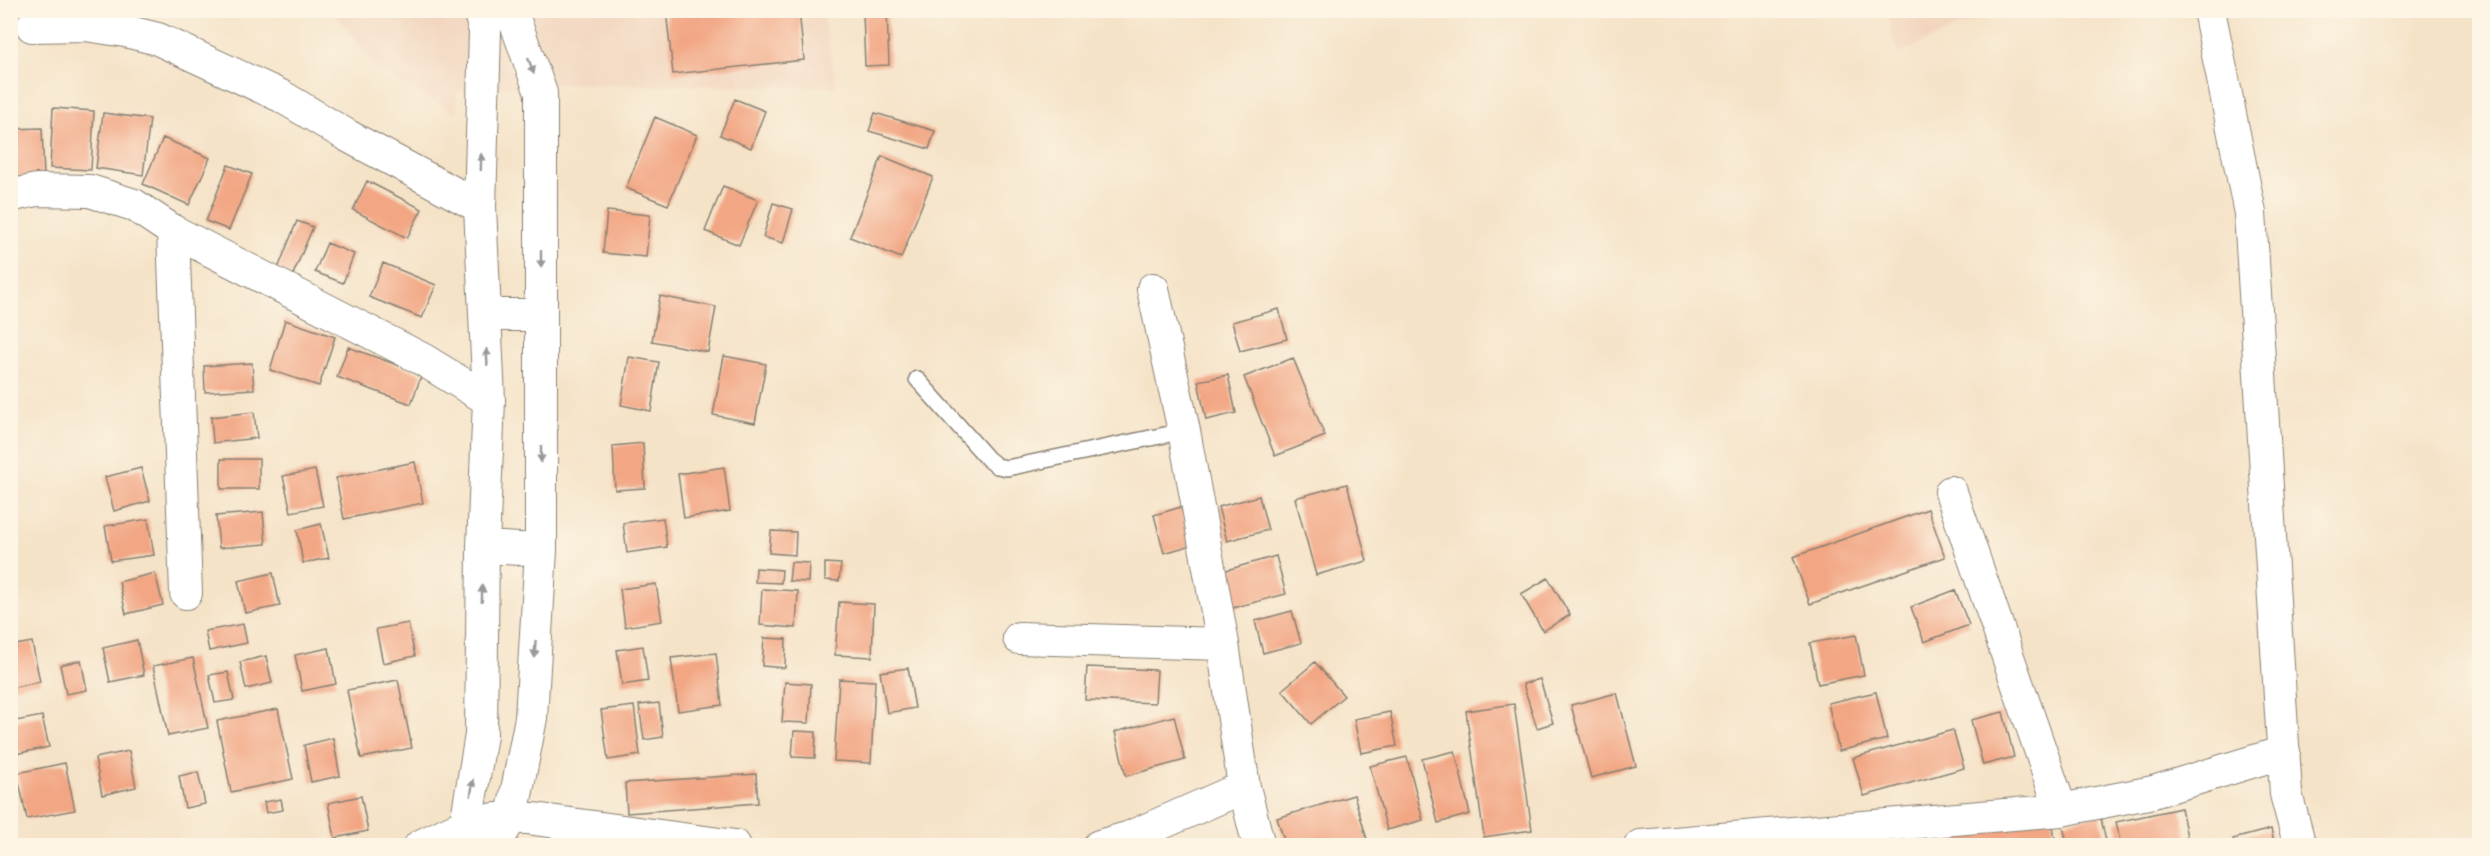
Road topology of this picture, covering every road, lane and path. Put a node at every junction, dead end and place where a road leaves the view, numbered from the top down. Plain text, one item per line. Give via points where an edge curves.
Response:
1 (479, 10) edge
2 (511, 10) edge
3 (2209, 10) edge
4 (32, 26) dead end
5 (10, 196) edge
6 (480, 207) junction
7 (173, 231) junction
8 (1153, 289) dead end
9 (485, 315) junction
10 (541, 315) junction
11 (917, 379) dead end
12 (489, 400) junction
13 (1184, 431) junction
14 (1951, 492) dead end
15 (483, 547) junction
16 (541, 550) junction
17 (186, 593) dead end
18 (1018, 638) dead end
19 (1223, 644) junction
20 (2284, 752) junction
21 (1244, 787) junction
22 (2061, 810) junction
23 (512, 816) junction
24 (468, 835) edge
25 (1130, 841) edge
26 (1734, 841) edge
27 (420, 846) edge
28 (494, 846) edge
29 (735, 846) edge
30 (1099, 846) edge
31 (1259, 846) edge
32 (1640, 846) edge
33 (2300, 846) edge

6 -> 1 street via 485,31
2 -> 10 street via 541,93
3 - 20 street via 2250,213
4 - 6 street via 86,26 158,39 282,96
5 - 7 street via 36,190 90,191 134,205
6 - 9 street
7 - 12 street via 422,359
7 - 17 street
8 - 13 street
9 - 10 street
12 -> 9 street
10 -> 16 street
11 - 13 lane via 988,459 1007,468
12 - 15 street
13 - 19 street
14 - 22 street
15 - 16 street
24 -> 15 street via 481,735
16 -> 23 street via 531,718
18 - 19 street
19 - 21 street
20 - 22 street via 2152,792
20 - 33 street via 2286,794
21 - 25 street
21 - 31 street
22 - 26 street
23 - 24 street
23 - 28 street
23 - 29 street
24 - 27 street
25 - 30 street
26 - 32 street

